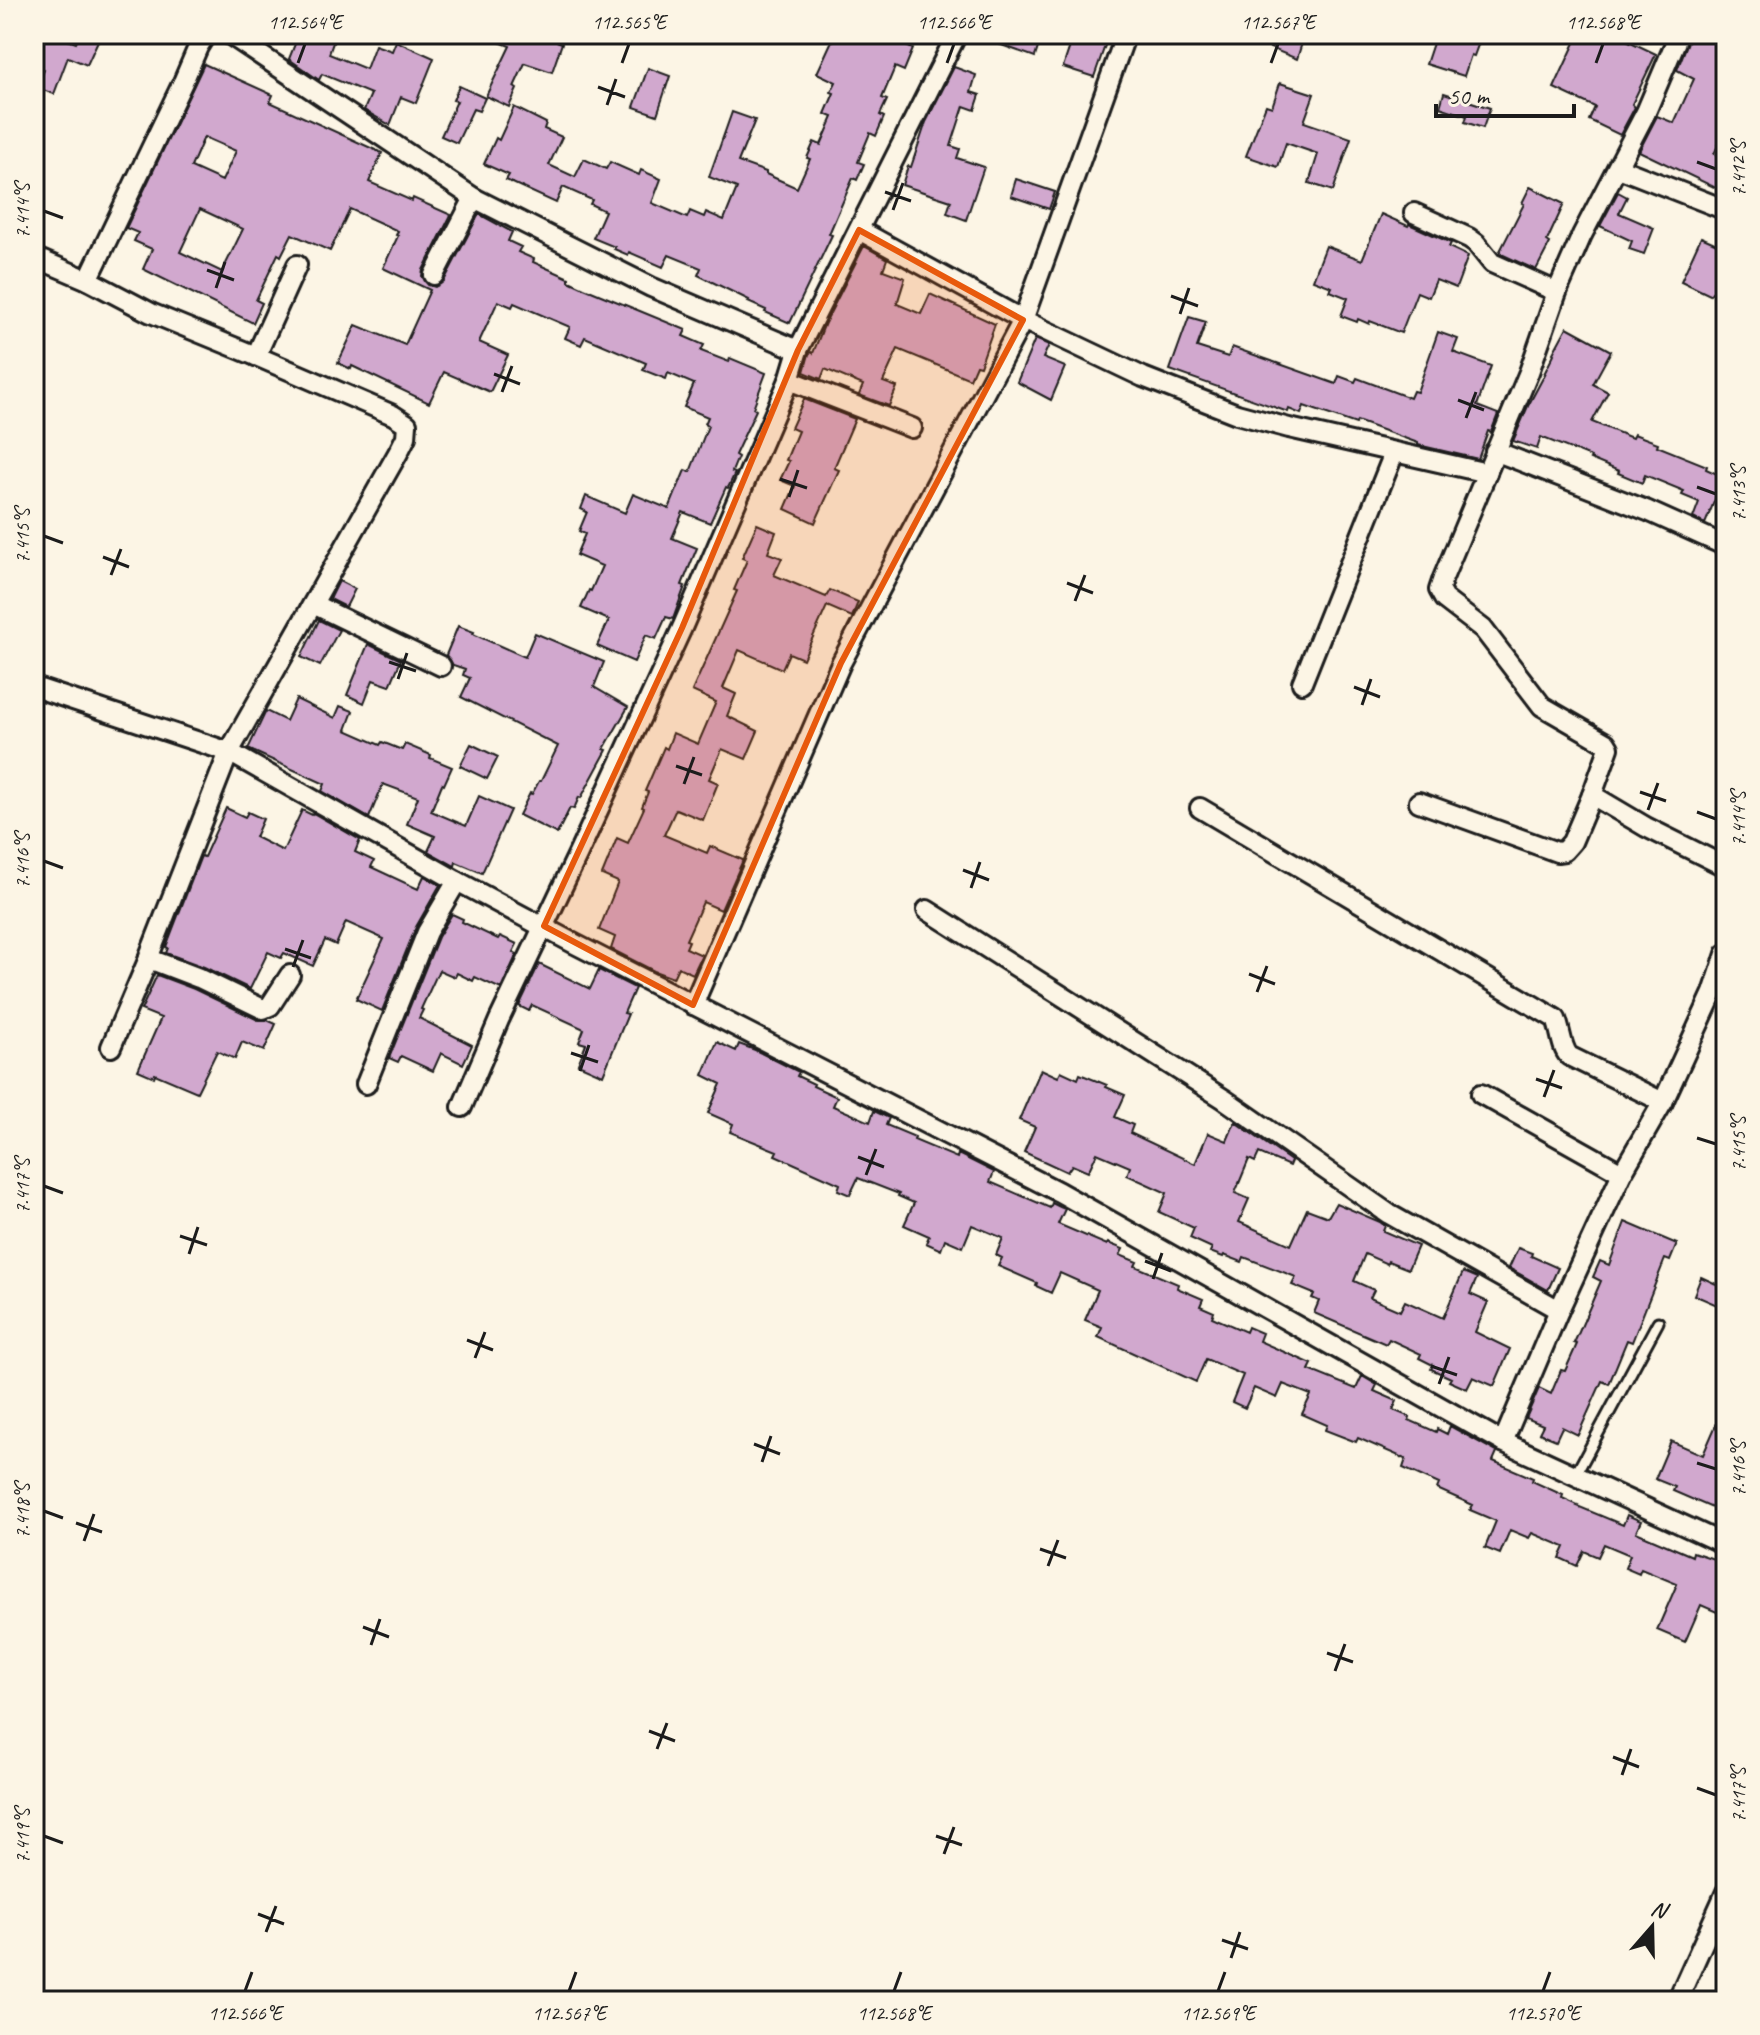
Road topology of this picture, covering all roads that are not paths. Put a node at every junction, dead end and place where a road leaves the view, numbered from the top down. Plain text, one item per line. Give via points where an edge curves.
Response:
1 (206, 34) edge
2 (229, 34) edge
3 (957, 34) edge
4 (1126, 34) edge
5 (1679, 34) edge
6 (1619, 168) junction
7 (474, 198) junction
8 (1726, 210) edge
9 (1414, 213) dead end
10 (859, 230) junction
11 (34, 257) edge
12 (297, 265) dead end
13 (434, 275) dead end
14 (88, 280) junction
15 (1557, 292) junction
16 (1023, 320) junction
17 (798, 350) junction
18 (256, 356) junction
19 (789, 380) junction
20 (912, 428) dead end
21 (1495, 451) junction
22 (1394, 453) junction
23 (1487, 473) junction
24 (1726, 546) edge
25 (313, 604) junction
26 (441, 666) dead end
27 (1302, 683) dead end
28 (34, 687) edge
29 (229, 752) junction
30 (1592, 795) junction
31 (1419, 802) dead end
32 (1200, 808) dead end
33 (1726, 867) edge
34 (457, 881) junction
35 (927, 910) dead end
36 (544, 926) junction
37 (1726, 954) edge
38 (149, 958) junction
39 (290, 975) dead end
40 (693, 1005) junction
41 (111, 1047) dead end
42 (366, 1084) dead end
43 (1481, 1094) dead end
44 (1663, 1102) junction
45 (462, 1107) dead end
46 (1622, 1173) junction
47 (1559, 1310) junction
48 (1658, 1322) dead end
49 (1503, 1442) junction
50 (1576, 1474) junction
51 (1726, 1545) edge
52 (1726, 1892) edge
53 (1677, 2001) edge

1 - 14 street
2 - 7 street
3 - 10 street
4 - 16 street
5 - 6 street
6 - 8 street
6 - 15 street
7 - 13 street
7 - 17 street via 651,287
9 - 15 street via 1469,238 1492,263
10 - 16 street
10 - 17 street
11 - 14 street
12 - 18 street
14 - 18 street via 151,313
15 - 21 street
16 - 22 street via 1237,414
16 - 40 street via 841,663
17 - 19 street
18 - 25 street via 407,424 398,453
19 - 20 street
19 - 36 street
21 - 23 street
21 - 24 street
22 - 23 street
22 - 27 street
23 - 30 street via 1440,594 1483,629 1542,706 1606,743 1609,748
25 - 26 street
25 - 29 street
28 - 29 street
29 - 34 street
29 - 38 street
30 - 31 street via 1572,842 1557,852
30 - 33 street
32 - 44 street via 1556,1019 1569,1056
34 - 36 street
34 - 42 street via 427,932
35 - 47 street via 1224,1099 1389,1214
36 - 40 street
36 - 45 street
37 - 44 street
38 - 39 street via 263,1009
38 - 41 street
40 - 49 street via 1059,1192
43 - 46 street
44 - 46 street
46 - 47 street
47 - 49 street
48 - 50 lane
49 - 50 street
50 - 51 street
52 - 53 street

